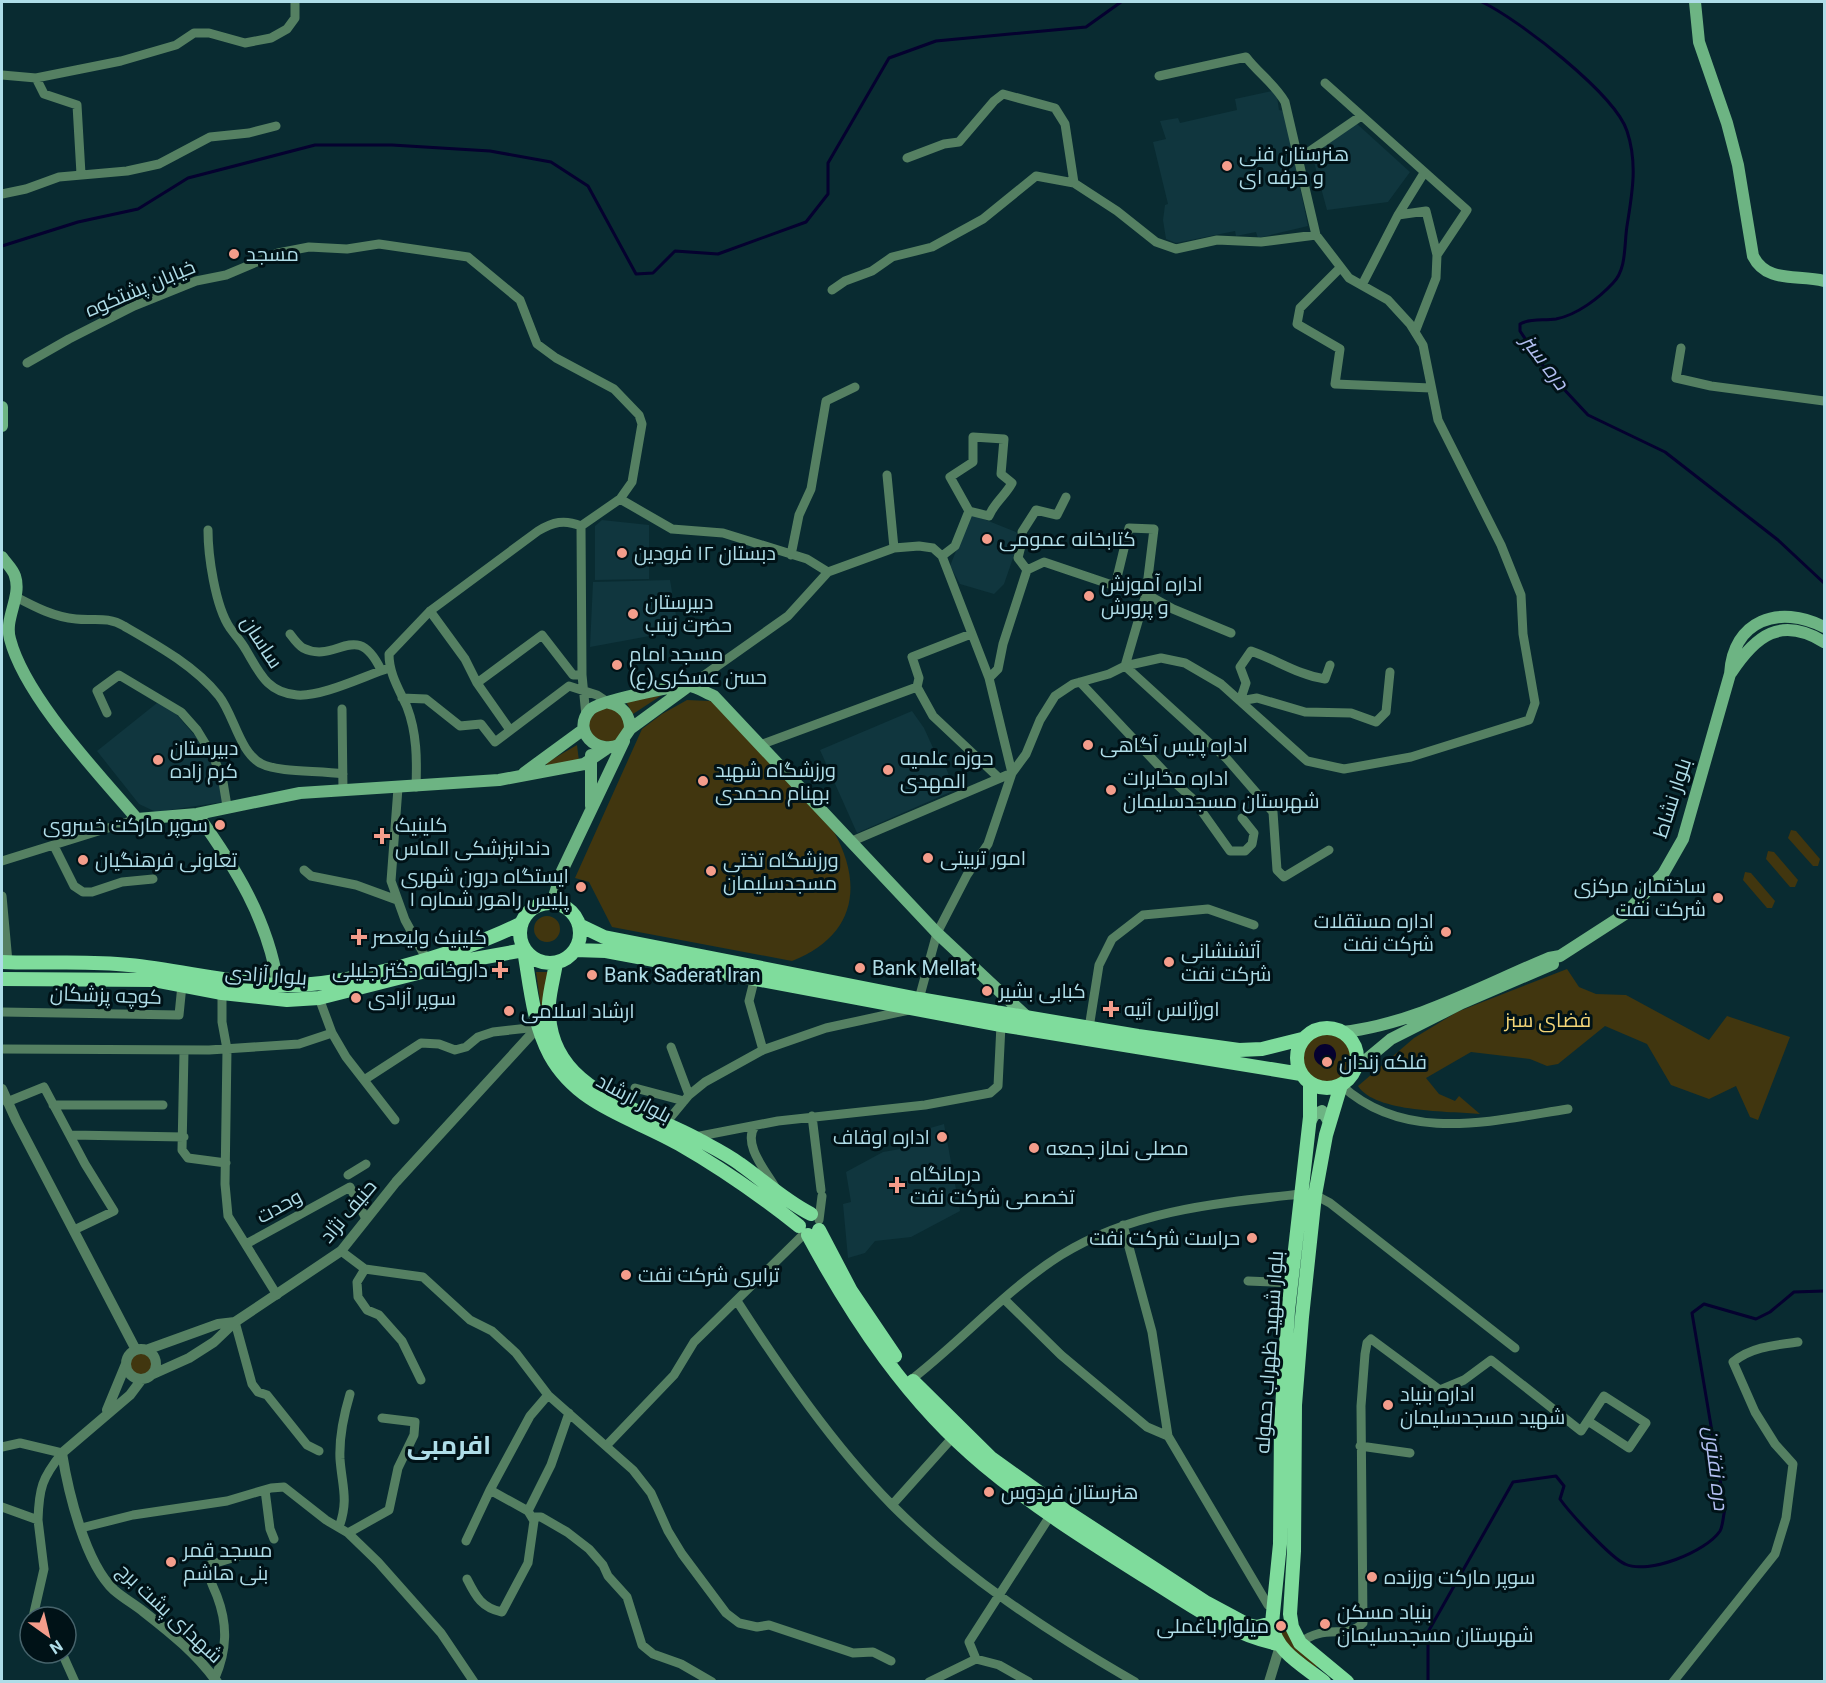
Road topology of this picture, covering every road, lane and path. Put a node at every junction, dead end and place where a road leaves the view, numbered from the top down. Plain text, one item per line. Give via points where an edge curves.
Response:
1 (295, 2) edge
2 (1695, 2) edge
3 (2, 75) edge
4 (1159, 76) dead end
5 (36, 78) junction
6 (1325, 83) dead end
7 (1361, 116) junction
8 (276, 126) dead end
9 (907, 158) dead end
10 (1297, 160) junction
11 (1424, 173) junction
12 (81, 174) junction
13 (1074, 183) junction
14 (2, 194) edge
15 (1398, 215) junction
16 (1316, 235) junction
17 (1437, 255) junction
18 (1340, 268) junction
19 (1824, 281) edge
20 (1362, 285) junction
21 (832, 290) dead end
22 (1415, 332) junction
23 (1681, 348) dead end
24 (27, 363) dead end
25 (855, 387) dead end
26 (1431, 388) junction
27 (1824, 401) edge
28 (2, 407) edge
29 (2, 426) edge
30 (887, 475) dead end
31 (1066, 497) dead end
32 (620, 499) junction
33 (969, 511) junction
34 (581, 526) junction
35 (208, 530) dead end
36 (894, 548) junction
37 (791, 555) junction
38 (942, 556) junction
39 (2, 557) edge
40 (1027, 570) junction
41 (828, 572) junction
42 (1115, 586) junction
43 (1146, 594) junction
44 (16, 597) junction
45 (430, 611) junction
46 (1824, 627) edge
47 (5, 630) edge
48 (1231, 633) dead end
49 (290, 634) dead end
50 (971, 634) junction
51 (1824, 642) edge
52 (1330, 665) dead end
53 (1125, 666) junction
54 (385, 669) junction
55 (1390, 672) dead end
56 (1730, 674) junction
57 (582, 675) junction
58 (989, 678) junction
59 (1080, 682) junction
60 (477, 683) junction
61 (689, 686) junction
62 (917, 687) junction
63 (583, 689) junction
64 (402, 698) junction
65 (1240, 700) junction
66 (609, 703) junction
67 (342, 710) dead end
68 (107, 713) dead end
69 (586, 716) junction
70 (510, 730) junction
71 (586, 734) junction
72 (627, 735) junction
73 (760, 745) junction
74 (606, 749) junction
75 (591, 758) junction
76 (578, 766) junction
77 (1012, 773) junction
78 (343, 774) junction
79 (521, 775) junction
80 (999, 778) junction
81 (416, 787) junction
82 (398, 788) junction
83 (591, 789) junction
84 (343, 790) junction
85 (227, 806) junction
86 (590, 810) junction
87 (197, 814) junction
88 (1242, 818) dead end
89 (138, 819) junction
90 (850, 842) junction
91 (54, 846) junction
92 (1329, 850) dead end
93 (2, 861) edge
94 (304, 870) dead end
95 (153, 879) dead end
96 (2, 896) edge
97 (397, 900) junction
98 (552, 903) junction
99 (520, 924) junction
100 (1254, 924) dead end
101 (579, 925) junction
102 (937, 933) junction
103 (524, 950) junction
104 (575, 950) junction
105 (1560, 956) junction
106 (426, 958) junction
107 (5, 962) edge
108 (556, 963) junction
109 (755, 977) junction
110 (2, 979) edge
111 (182, 985) junction
112 (278, 985) junction
113 (222, 993) junction
114 (319, 998) junction
115 (917, 1004) junction
116 (2, 1011) edge
117 (1027, 1017) junction
118 (1001, 1025) junction
119 (538, 1027) junction
120 (1089, 1028) junction
121 (1342, 1032) junction
122 (332, 1034) junction
123 (1302, 1040) junction
124 (671, 1047) dead end
125 (2, 1049) edge
126 (228, 1049) junction
127 (1262, 1049) junction
128 (763, 1050) junction
129 (184, 1051) junction
130 (1260, 1069) junction
131 (1355, 1069) junction
132 (1306, 1079) junction
133 (364, 1080) junction
134 (1341, 1085) junction
135 (635, 1088) dead end
136 (2, 1089) edge
137 (686, 1098) junction
138 (7, 1102) junction
139 (53, 1105) junction
140 (163, 1105) dead end
141 (1568, 1109) dead end
142 (812, 1116) junction
143 (395, 1120) dead end
144 (1310, 1122) junction
145 (1330, 1123) junction
146 (665, 1124) junction
147 (755, 1126) junction
148 (71, 1135) junction
149 (184, 1137) junction
150 (684, 1137) junction
151 (226, 1163) junction
152 (366, 1164) dead end
153 (348, 1175) dead end
154 (780, 1195) junction
155 (1308, 1195) junction
156 (366, 1219) junction
157 (1124, 1225) junction
158 (810, 1226) junction
159 (74, 1230) junction
160 (246, 1244) junction
161 (341, 1251) junction
162 (365, 1269) junction
163 (1248, 1281) dead end
164 (1291, 1283) junction
165 (277, 1295) junction
166 (1004, 1299) junction
167 (737, 1301) junction
168 (235, 1322) junction
169 (1798, 1342) dead end
170 (1515, 1348) dead end
171 (141, 1350) junction
172 (126, 1364) junction
173 (146, 1377) junction
174 (421, 1380) dead end
175 (909, 1382) junction
176 (350, 1394) dead end
177 (548, 1395) junction
178 (569, 1413) junction
179 (105, 1416) junction
180 (382, 1418) dead end
181 (1588, 1421) junction
182 (1168, 1436) junction
183 (953, 1437) junction
184 (606, 1446) junction
185 (1360, 1446) junction
186 (2, 1447) edge
187 (319, 1451) dead end
188 (1410, 1453) dead end
189 (62, 1454) junction
190 (265, 1490) junction
191 (490, 1490) junction
192 (892, 1504) junction
193 (2, 1507) edge
194 (530, 1514) junction
195 (1050, 1516) junction
196 (38, 1520) junction
197 (339, 1527) junction
198 (81, 1528) junction
199 (348, 1533) junction
200 (274, 1539) dead end
201 (466, 1541) dead end
202 (238, 1556) dead end
203 (467, 1580) dead end
204 (1000, 1596) junction
205 (36, 1605) edge
206 (1273, 1606) junction
207 (1291, 1614) junction
208 (1272, 1623) junction
209 (1300, 1642) junction
210 (1282, 1647) junction
211 (976, 1659) junction
212 (891, 1661) dead end
213 (67, 1665) edge
214 (216, 1680) edge
215 (75, 1682) edge
216 (474, 1682) edge
217 (712, 1682) edge
218 (929, 1682) edge
219 (1029, 1682) edge
220 (1135, 1682) edge
221 (1269, 1682) edge
222 (1324, 1682) edge
223 (1347, 1682) edge
224 (1673, 1682) edge

1 - 5 street via 295,18 287,29 271,38 244,43 194,33 158,51
2 - 19 main road via 1699,42 1738,165 1753,256 1758,265 1774,276
3 - 5 street
4 - 10 street via 1246,57 1285,102
5 - 12 street via 44,94 77,105
6 - 7 street
7 - 10 street
7 - 11 street
8 - 12 street via 210,137 159,164
9 - 13 street via 959,142 1003,94 1055,108 1065,124
10 - 16 street
11 - 15 street
11 - 17 street via 1467,210
12 - 14 street
13 - 16 street via 1156,243 1176,249 1217,240 1261,242
13 - 21 street via 1036,176 983,219 932,247 892,257
15 - 17 street via 1426,211
15 - 20 street
16 - 18 street
17 - 22 street via 1436,278
18 - 20 street via 1348,278
18 - 26 street via 1300,308 1297,324 1340,349 1335,384
20 - 22 street via 1388,300
22 - 26 street via 1423,345
23 - 27 street via 1676,378
24 - 32 street, خیابان پشتکوه via 134,306 278,253 309,247 346,249 379,244 468,257 520,300 537,344 614,389 639,415 642,423 632,482
25 - 37 street via 826,401 811,489 799,515
26 - 65 street via 1438,420 1501,544 1521,595 1522,634 1536,703 1529,720 1411,757 1344,769 1307,761
28 - 29 main road
30 - 36 street
31 - 40 street via 1057,515 1036,510 1025,523 1018,558
32 - 34 street, خیابان پشتکوه
32 - 37 street via 672,529 723,533
33 - 33 street via 989,516 1012,483 1000,474 1004,439 973,437 973,462 950,477
33 - 38 street via 955,546
34 - 45 street via 570,521 552,523
34 - 57 street
35 - 54 street, ساسان via 208,550 229,627 262,680 274,690 298,696 321,692
36 - 38 street via 933,548
36 - 41 street
37 - 41 street
38 - 50 street
39 - 44 main road via 15,575
40 - 42 street via 1044,562
40 - 58 street via 998,669
41 - 61 street via 788,616
42 - 43 street
42 - 43 street via 1129,528 1154,529
43 - 48 street
43 - 53 street
44 - 47 main road
44 - 78 street via 76,620 99,618 121,624 154,644 202,678 220,697 250,755 262,765
45 - 54 street via 389,654
45 - 60 street via 465,658
46 - 56 main road, بلوار نشاط via 1805,618 1780,617 1758,622 1739,638 1731,654
47 - 89 main road via 30,683 77,749
49 - 54 street via 303,647 317,650 355,643 366,647
50 - 58 street
50 - 62 street via 912,657 920,678
51 - 56 main road, بلوار نشاط via 1791,629 1773,632 1745,651
52 - 65 street via 1325,679 1305,676 1251,651 1240,667 1246,683
53 - 59 street
53 - 65 street via 1161,658 1185,663
53 - 92 street via 1227,759 1273,812 1277,870 1284,877
54 - 64 street
55 - 65 street via 1386,712 1376,722 1351,713 1305,712 1257,698
56 - 105 main road, بلوار نشاط via 1683,839 1663,874 1625,914
57 - 60 street via 573,675 542,635
57 - 63 street
58 - 77 street
59 - 77 street via 1055,696
59 - 88 street via 1194,799 1230,851 1245,851 1252,844 1254,833
60 - 70 street
61 - 66 main road
61 - 72 main road
61 - 73 main road via 720,701
62 - 73 street
62 - 80 street via 933,716
63 - 66 street
63 - 69 street
63 - 70 street via 569,687
64 - 70 street via 426,699 460,726 481,724 495,742
64 - 81 street via 417,751
66 - 69 main road via 596,705
66 - 72 main road via 627,715
67 - 78 street
68 - 85 street via 97,691 119,675 181,712 214,758
69 - 71 main road
71 - 74 main road via 598,747
71 - 75 main road
71 - 79 main road
72 - 74 main road
72 - 86 main road
73 - 90 main road
74 - 75 main road
75 - 76 main road
75 - 83 main road
76 - 79 main road
76 - 83 main road
77 - 80 street
77 - 102 street via 988,844
78 - 84 street
79 - 81 main road
80 - 90 street
81 - 82 main road
82 - 84 main road
82 - 97 street via 391,881
83 - 86 main road
84 - 85 main road
85 - 87 main road
86 - 98 main road
87 - 89 main road
87 - 112 main road via 252,899 265,931
89 - 91 street
90 - 102 main road
91 - 93 street
91 - 95 street via 74,886 84,892
94 - 97 street via 311,876 356,885
96 - 107 street
97 - 106 street
98 - 99 main road via 533,908
98 - 101 main road via 569,910
99 - 103 main road
99 - 106 main road, بلوار آزادی via 497,936
100 - 120 street via 1208,909 1143,915 1112,939 1100,965
101 - 104 main road via 580,938
101 - 115 main road via 604,937
102 - 115 street
102 - 117 main road
103 - 108 main road via 538,962
103 - 114 main road, بلوار آزادی
103 - 119 main road, بلوار ارشاد
104 - 108 main road
104 - 109 main road via 606,951
105 - 121 main road, بلوار نشاط via 1408,1017 1370,1029
105 - 131 main road, بلوار نشاط via 1538,972 1462,1003 1391,1039
106 - 112 main road, بلوار آزادی via 333,980
107 - 112 main road, بلوار آزادی via 127,964
108 - 146 main road, بلوار ارشاد via 550,1017 565,1060 597,1092
109 - 115 main road
109 - 128 street via 749,1001
110 - 111 main road, بلوار آزادی via 154,980
111 - 113 main road, بلوار آزادی
111 - 116 street, کوچه پزشکان via 179,1015
113 - 114 main road, بلوار آزادی via 288,1000
113 - 126 street via 222,1022
114 - 122 street
115 - 117 main road
115 - 118 main road
115 - 128 street via 826,1028
117 - 120 main road
118 - 130 main road
118 - 142 street via 998,1086 990,1093 925,1106
119 - 133 street via 493,1032 455,1050 421,1043
119 - 150 main road, بلوار ارشاد via 550,1055 577,1089 595,1104
119 - 156 street, حنیف نژاد
120 - 127 main road via 1239,1050
121 - 123 main road via 1319,1028
121 - 131 main road via 1354,1043
122 - 126 street via 299,1044
122 - 133 street
123 - 127 main road
123 - 132 main road via 1296,1060
124 - 137 street
125 - 129 street
126 - 129 street
126 - 151 street
127 - 130 main road via 1270,1060
128 - 137 street via 705,1082
129 - 149 street
130 - 132 main road
131 - 134 main road
132 - 134 main road via 1325,1088
132 - 144 main road, بلوار شهید ظهراب حموله
133 - 143 street
134 - 141 street via 1372,1108 1400,1119 1435,1123 1463,1125
134 - 145 main road, بلوار شهید ظهراب حموله
135 - 137 street
136 - 138 street
137 - 146 street
138 - 139 street via 44,1087
138 - 159 street
139 - 140 street
139 - 148 street
142 - 147 street
142 - 158 street via 822,1193
144 - 145 main road via 1322,1111
144 - 155 main road, بلوار شهید ظهراب حموله
145 - 155 main road, بلوار شهید ظهراب حموله
146 - 150 main road, بلوار ارشاد
147 - 150 street
147 - 154 street via 751,1132 754,1152
148 - 149 street
148 - 159 street via 114,1211
149 - 151 street via 182,1150 188,1158
150 - 154 main road, بلوار ارشاد via 739,1163
150 - 158 main road, بلوار ارشاد via 747,1187
151 - 160 street via 228,1216
152 - 153 street
154 - 158 main road, بلوار ارشاد
155 - 157 street via 1207,1204
155 - 164 main road, بلوار شهید ظهراب حموله
155 - 170 street via 1330,1203
155 - 207 main road, بلوار شهید ظهراب حموله via 1295,1405
156 - 160 street, وحدت via 350,1187
156 - 161 street, حنیف نژاد
157 - 166 street via 1061,1255
157 - 182 street via 1152,1332
158 - 167 street
158 - 175 main road
159 - 171 street
160 - 165 street, وحدت
161 - 162 street
161 - 165 street, حنیف نژاد
162 - 174 street via 357,1282 358,1297 402,1341
162 - 177 street via 423,1277 470,1320 492,1331 516,1353
163 - 164 street
164 - 206 main road, بلوار شهید ظهراب حموله via 1281,1426 1280,1544
165 - 168 street, حنیف نژاد
166 - 175 street
166 - 182 street via 1061,1355 1147,1427
167 - 184 street via 694,1342 674,1375
167 - 192 street via 825,1424
168 - 171 street
168 - 173 street, حنیف نژاد via 214,1342
168 - 187 street via 252,1384 267,1395 307,1445
169 - 224 street via 1759,1348 1733,1362 1755,1412 1793,1464 1786,1518 1775,1554
171 - 172 street via 129,1355
171 - 173 street via 156,1361
172 - 173 street via 129,1373
172 - 179 street
173 - 179 street
175 - 183 main road
175 - 208 main road via 991,1458 1136,1558 1248,1625 1257,1628
176 - 197 street via 340,1439 346,1492
177 - 178 street
177 - 191 street via 530,1416
178 - 184 street
178 - 194 street
179 - 189 street
180 - 199 street via 416,1422 414,1435 398,1468 388,1510
181 - 181 street via 1604,1396 1646,1423 1629,1448
181 - 185 street via 1581,1431 1491,1360 1464,1380 1440,1390 1371,1339 1365,1354
182 - 206 street via 1268,1605
183 - 192 street
183 - 195 main road
184 - 212 street via 651,1493 682,1554 726,1612 739,1623 769,1625 853,1653 873,1652
185 - 188 street
185 - 209 street via 1363,1623 1348,1632 1318,1632
186 - 189 street via 20,1443
189 - 196 street via 44,1475
189 - 198 street, شهدای پشت برج
190 - 197 street via 284,1487
190 - 198 street via 227,1501 133,1515
190 - 200 street
191 - 194 street
191 - 201 street
192 - 204 street
193 - 196 street
194 - 203 street via 534,1521 528,1563 502,1612 488,1610
194 - 217 street via 567,1532 603,1565 627,1597 642,1645
195 - 204 street
195 - 210 main road via 1229,1626
196 - 205 street via 44,1569
197 - 199 street
198 - 214 street, شهدای پشت برج via 97,1568 113,1590 172,1634 204,1663
199 - 216 street via 420,1608
202 - 214 street via 209,1565 207,1572 222,1607 225,1630 224,1658
204 - 211 street via 969,1642
204 - 220 street
206 - 207 main road
206 - 208 main road, بلوار شهید ظهراب حموله
207 - 208 main road via 1278,1616
207 - 209 main road
208 - 210 main road via 1272,1634
209 - 223 main road
210 - 221 street
210 - 222 main road
211 - 218 street
211 - 219 street via 999,1665
213 - 215 street

